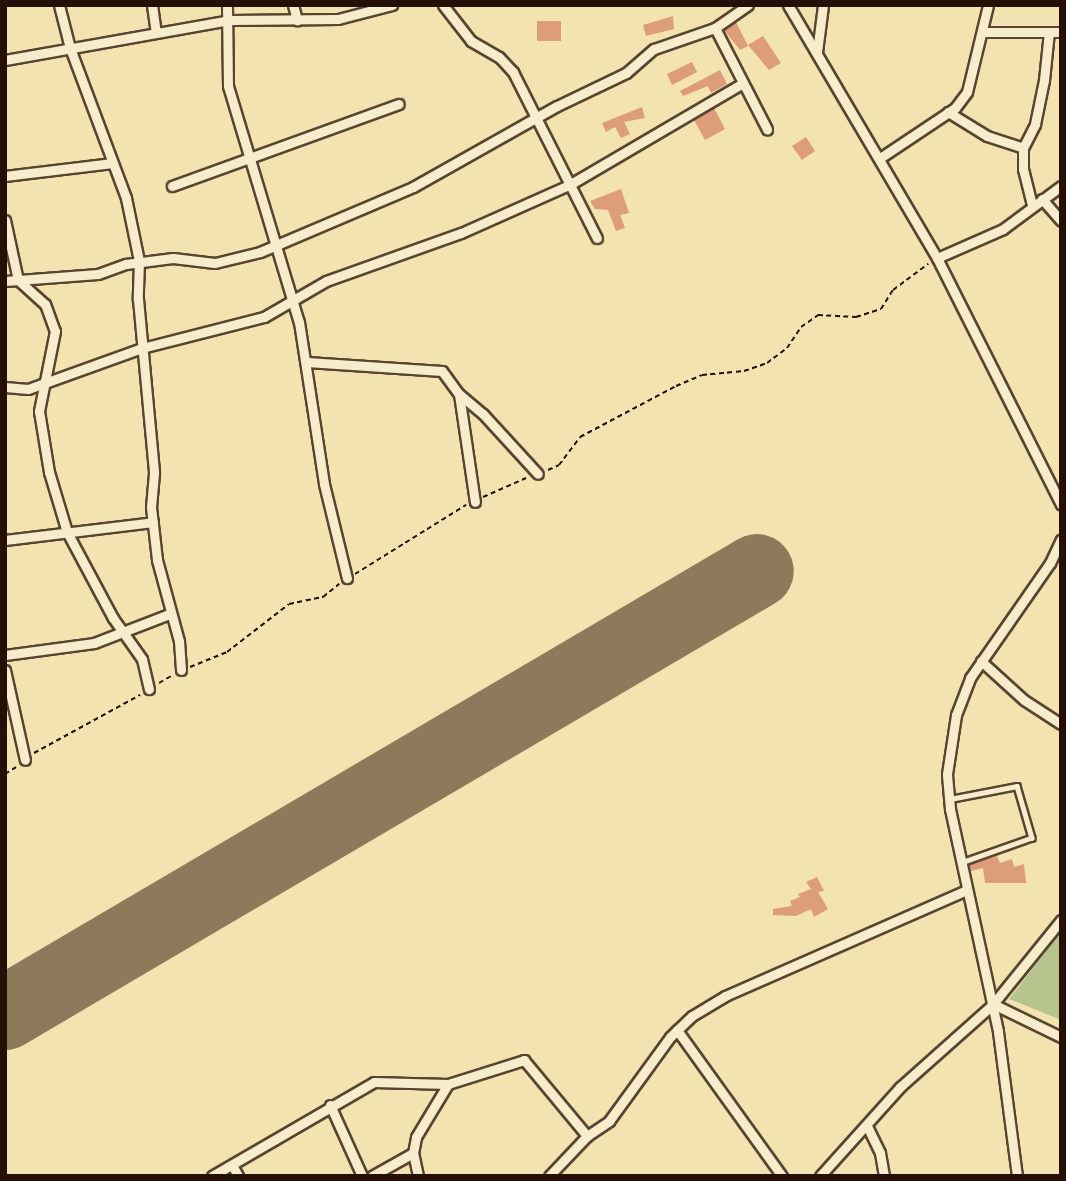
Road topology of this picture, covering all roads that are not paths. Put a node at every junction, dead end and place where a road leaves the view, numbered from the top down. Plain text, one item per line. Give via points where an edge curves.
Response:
1 (59, 5) edge
2 (152, 5) edge
3 (227, 5) edge
4 (293, 5) edge
5 (392, 5) edge
6 (443, 5) edge
7 (748, 5) edge
8 (788, 5) edge
9 (823, 5) edge
10 (988, 5) edge
11 (230, 20) junction
12 (297, 20) junction
13 (715, 28) junction
14 (983, 32) junction
15 (1049, 32) junction
16 (1061, 32) edge
17 (156, 33) junction
18 (70, 48) junction
19 (817, 53) junction
20 (5, 60) edge
21 (741, 84) junction
22 (399, 104) dead end
23 (948, 112) junction
24 (536, 117) junction
25 (767, 129) dead end
26 (1023, 148) junction
27 (249, 158) junction
28 (880, 158) junction
29 (112, 163) junction
30 (5, 176) edge
31 (569, 185) junction
32 (172, 186) dead end
33 (1061, 186) edge
34 (1042, 199) junction
35 (1032, 205) junction
36 (5, 220) edge
37 (1061, 220) edge
38 (597, 238) dead end
39 (274, 247) junction
40 (937, 258) junction
41 (139, 261) junction
42 (19, 280) junction
43 (5, 281) edge
44 (292, 302) junction
45 (142, 348) junction
46 (307, 362) junction
47 (46, 379) junction
48 (5, 387) edge
49 (459, 394) junction
50 (538, 474) dead end
51 (475, 502) dead end
52 (1061, 505) edge
53 (153, 522) junction
54 (67, 532) junction
55 (1061, 539) edge
56 (5, 540) edge
57 (347, 578) dead end
58 (169, 614) junction
59 (123, 632) junction
60 (5, 655) edge
61 (981, 661) junction
62 (5, 670) edge
63 (181, 670) dead end
64 (149, 689) dead end
65 (1061, 724) edge
66 (24, 760) dead end
67 (949, 799) junction
68 (961, 863) junction
69 (966, 890) junction
70 (1061, 920) edge
71 (993, 1004) junction
72 (677, 1030) junction
73 (1061, 1037) edge
74 (448, 1084) junction
75 (330, 1105) junction
76 (867, 1126) junction
77 (587, 1136) junction
78 (413, 1153) junction
79 (232, 1166) junction
80 (212, 1176) edge
81 (238, 1176) edge
82 (362, 1176) edge
83 (372, 1176) edge
84 (418, 1176) edge
85 (549, 1176) edge
86 (782, 1176) edge
87 (820, 1176) edge
88 (884, 1176) edge
89 (1017, 1176) edge

1 - 18 street
2 - 17 street
3 - 11 street
4 - 12 street
5 - 12 street via 338,19
6 - 24 street via 471,41 499,57 513,72
7 - 13 street
8 - 19 street
9 - 19 street
10 - 14 street
11 - 12 street
11 - 17 street
11 - 27 street via 228,86
13 - 21 street
13 - 24 street via 654,49 626,73
14 - 15 street
14 - 23 street via 967,92
15 - 16 street
15 - 26 street via 1035,124
17 - 18 street
18 - 20 street
18 - 29 street
19 - 28 street
21 - 25 street
21 - 31 street
22 - 27 street
23 - 26 street via 987,136
23 - 28 street
24 - 31 street
24 - 39 street via 413,187
26 - 35 street
27 - 32 street
27 - 39 street
28 - 40 street
29 - 30 street
29 - 41 street via 126,198
31 - 38 street
31 - 44 street via 461,233 326,281
33 - 34 street
34 - 35 street
34 - 37 street
35 - 40 street via 1003,229
36 - 42 street
39 - 41 street via 215,263 173,258
39 - 44 street
40 - 52 street
41 - 42 street via 98,274
41 - 45 street
42 - 43 street
42 - 47 street via 45,304 55,331
44 - 45 street via 224,330
44 - 46 street
45 - 47 street
45 - 53 street
46 - 49 street via 442,370
46 - 57 street via 324,484
47 - 48 street via 28,389
47 - 54 street via 39,411 49,472
49 - 50 street
49 - 51 street
53 - 54 street
53 - 58 street
54 - 56 street
54 - 59 street
55 - 61 street via 1051,563
58 - 59 street
58 - 63 street
59 - 60 street via 47,652
59 - 64 street via 142,659
61 - 65 street via 1024,700
61 - 67 street via 970,678 950,743
62 - 66 street
67 - 68 street
67 - 68 lane via 1017,786 1032,838
68 - 69 street
69 - 71 street
69 - 72 street via 725,996
70 - 71 street
71 - 73 street
71 - 76 street via 930,1058
71 - 89 street
72 - 77 street via 609,1121
72 - 86 street
74 - 75 street via 373,1082
74 - 77 street via 524,1060
74 - 78 street via 416,1137
75 - 79 street
75 - 82 street
76 - 87 street
76 - 88 street via 880,1153
77 - 85 street
78 - 83 street
78 - 84 street
79 - 80 street
79 - 81 street

